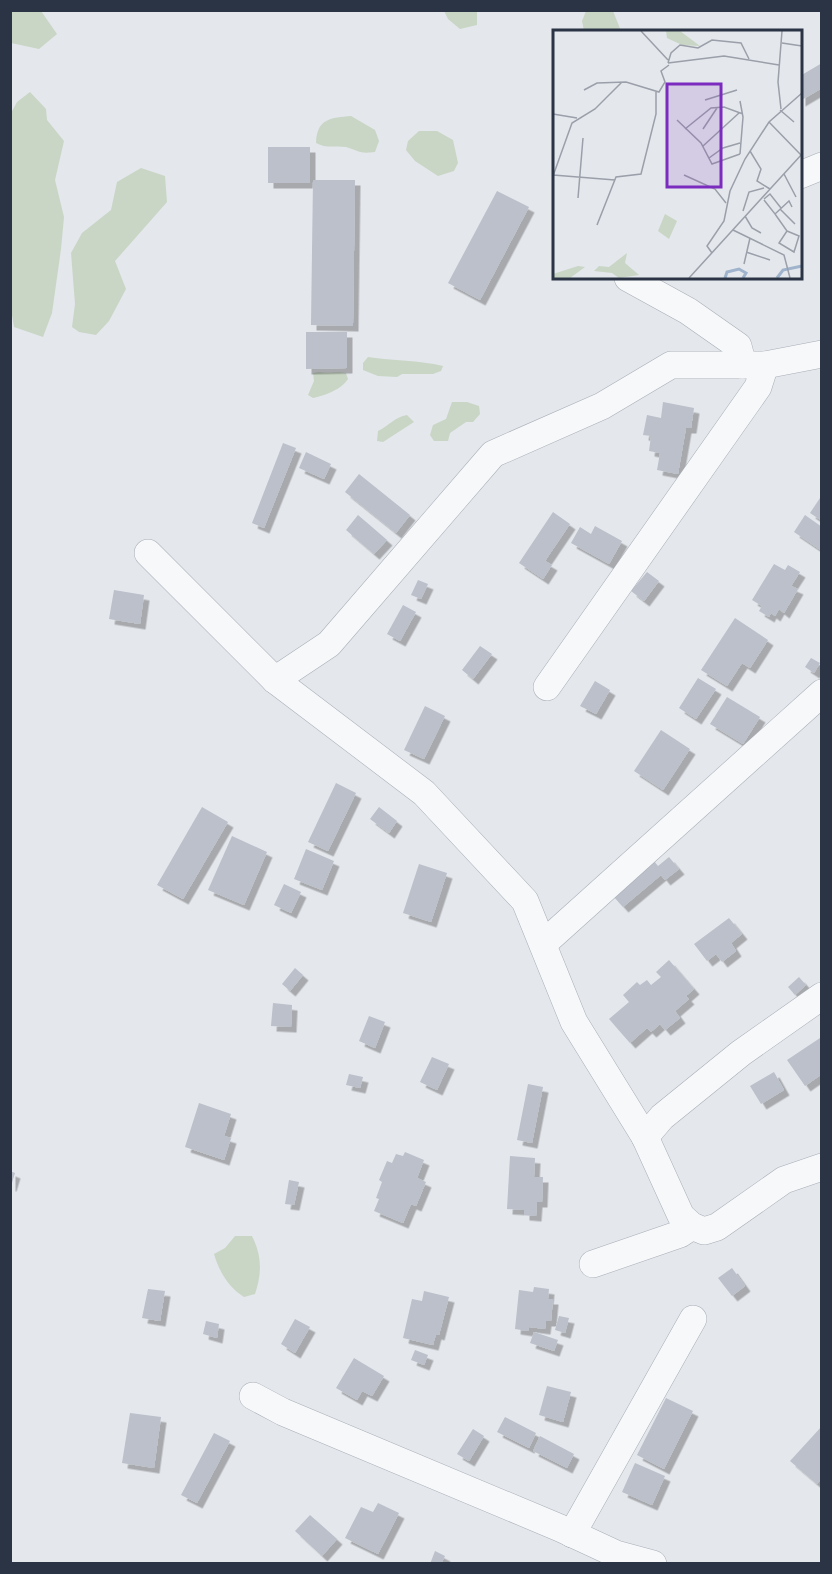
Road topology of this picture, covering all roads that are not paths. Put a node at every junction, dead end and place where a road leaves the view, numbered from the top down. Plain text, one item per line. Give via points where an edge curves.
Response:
1 (822, 166) edge
2 (802, 175) edge
3 (630, 279) edge
4 (822, 354) edge
5 (754, 365) junction
6 (148, 553) dead end
7 (275, 680) junction
8 (547, 687) dead end
9 (822, 693) edge
10 (543, 944) junction
11 (822, 996) edge
12 (645, 1137) junction
13 (822, 1167) edge
14 (692, 1226) junction
15 (593, 1264) dead end
16 (693, 1318) dead end
17 (253, 1396) dead end
18 (572, 1534) junction
19 (653, 1563) edge

1 - 2 street
3 - 5 street via 688,311 738,346
4 - 5 street
5 - 7 street via 671,364 602,406 493,454 328,644
5 - 8 street via 758,387
6 - 7 street
7 - 10 street via 424,793 525,901
9 - 10 street
10 - 12 street via 574,1022
11 - 12 street via 741,1053 662,1117
12 - 14 street via 681,1216
13 - 14 street via 784,1180 717,1227 704,1231
14 - 15 street via 680,1234
16 - 18 street
17 - 18 street
18 - 19 street via 616,1554

